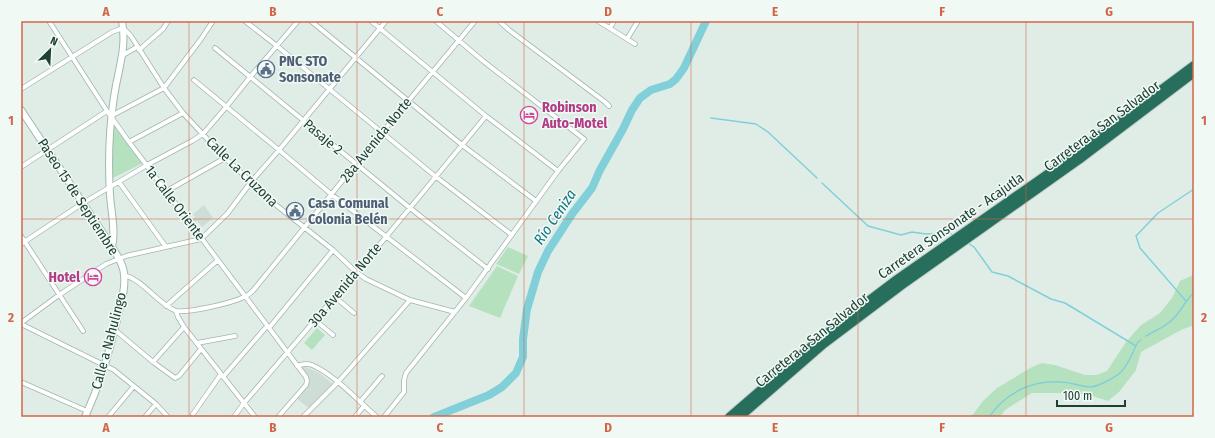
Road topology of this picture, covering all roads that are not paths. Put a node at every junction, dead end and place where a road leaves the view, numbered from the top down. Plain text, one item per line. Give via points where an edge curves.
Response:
1 (49, 21) edge
2 (122, 21) edge
3 (168, 21) edge
4 (213, 21) edge
5 (245, 21) edge
6 (298, 21) edge
7 (311, 21) edge
8 (371, 21) edge
9 (386, 21) edge
10 (436, 21) edge
11 (474, 21) edge
12 (499, 21) edge
13 (598, 21) edge
14 (614, 21) edge
15 (638, 21) edge
16 (123, 28) junction
17 (380, 28) junction
18 (610, 28) junction
19 (627, 39) junction
20 (458, 40) junction
21 (635, 44) dead end
22 (277, 46) junction
23 (138, 48) junction
24 (215, 48) dead end
25 (123, 55) junction
26 (71, 57) junction
27 (356, 58) junction
28 (1194, 65) edge
29 (431, 72) junction
30 (1194, 73) edge
31 (251, 76) junction
32 (194, 80) dead end
33 (164, 88) junction
34 (330, 88) junction
35 (21, 89) edge
36 (408, 101) junction
37 (227, 106) junction
38 (609, 106) dead end
39 (21, 110) edge
40 (107, 111) junction
41 (183, 113) junction
42 (111, 116) junction
43 (486, 116) junction
44 (303, 120) junction
45 (382, 133) junction
46 (203, 134) junction
47 (130, 142) junction
48 (462, 145) junction
49 (47, 149) junction
50 (280, 150) junction
51 (225, 158) junction
52 (356, 164) junction
53 (147, 165) junction
54 (21, 167) edge
55 (558, 171) junction
56 (435, 176) junction
57 (119, 182) junction
58 (251, 182) junction
59 (110, 187) junction
60 (165, 192) junction
61 (331, 194) junction
62 (536, 201) junction
63 (83, 203) junction
64 (410, 208) junction
65 (305, 228) junction
66 (512, 235) junction
67 (21, 236) edge
68 (386, 237) junction
69 (201, 239) junction
70 (23, 243) edge
71 (112, 247) junction
72 (166, 247) junction
73 (333, 250) junction
74 (218, 260) junction
75 (120, 261) junction
76 (488, 269) junction
77 (356, 272) junction
78 (124, 275) junction
79 (59, 295) junction
80 (244, 297) junction
81 (335, 297) junction
82 (466, 298) junction
83 (410, 300) junction
84 (166, 306) junction
85 (176, 311) junction
86 (455, 312) junction
87 (354, 313) dead end
88 (315, 320) junction
89 (21, 324) edge
90 (184, 327) junction
91 (268, 327) junction
92 (115, 330) junction
93 (83, 331) dead end
94 (333, 335) dead end
95 (235, 336) dead end
96 (197, 343) junction
97 (201, 348) junction
98 (287, 353) junction
99 (153, 362) junction
100 (106, 365) junction
101 (297, 366) junction
102 (222, 376) junction
103 (382, 376) dead end
104 (21, 382) edge
105 (338, 382) junction
106 (134, 386) junction
107 (360, 402) junction
108 (244, 403) junction
109 (156, 404) junction
110 (364, 406) junction
111 (86, 414) edge
112 (193, 414) dead end
113 (109, 416) dead end
114 (145, 417) edge
115 (168, 417) edge
116 (234, 417) edge
117 (255, 417) edge
118 (278, 417) edge
119 (304, 417) edge
120 (355, 417) edge
121 (377, 417) edge
122 (384, 417) edge
123 (729, 417) edge
124 (740, 417) edge

1 - 26 street, 1a Calle Oriente
2 - 16 street
3 - 23 street via 157,34
4 - 33 street
5 - 22 street
6 - 22 street
7 - 27 street
8 - 17 street
9 - 17 street
10 - 20 street
11 - 20 street, 28a Avenida Norte
12 - 38 street
13 - 18 street
14 - 18 street
15 - 19 street
16 - 23 street, Calle La Cruzona via 128,31
16 - 25 street
16 - 26 street
17 - 27 street
17 - 29 street
18 - 19 street
19 - 21 street
20 - 29 street, 28a Avenida Norte
20 - 55 street via 584,139
22 - 31 street
22 - 34 street
23 - 25 street
23 - 33 street, Calle La Cruzona
24 - 31 street, Pasaje 2
25 - 42 street
26 - 35 street
26 - 40 street, 1a Calle Oriente
27 - 34 street
27 - 36 street
28 - 123 highway, Carretera Sonsonate - Acajutla via 1050,172 852,313
29 - 36 street, 28a Avenida Norte
29 - 43 street
30 - 124 highway, Carretera a San Salvador via 1080,160 901,286 824,344
31 - 37 street
31 - 44 street, Pasaje 2
32 - 37 street
33 - 41 street, Calle La Cruzona
33 - 42 street
34 - 44 street
34 - 45 street
36 - 45 street, 28a Avenida Norte
36 - 48 street
37 - 46 street
37 - 50 street
39 - 49 street, Paseo 15 de Septiembre
40 - 42 street, 1a Calle Oriente
40 - 49 street
41 - 46 street, Calle La Cruzona
41 - 47 street
42 - 47 street, 1a Calle Oriente
42 - 59 street
43 - 48 street, 30a Avenida Norte
43 - 55 street
44 - 50 street
44 - 52 street, Pasaje 2
45 - 52 street, 28a Avenida Norte
45 - 56 street
46 - 51 street, Calle La Cruzona
46 - 53 street
47 - 53 street, 1a Calle Oriente
48 - 56 street, 30a Avenida Norte
48 - 62 street
49 - 54 street
49 - 63 street, Paseo 15 de Septiembre
50 - 58 street
50 - 61 street
51 - 58 street, Calle La Cruzona
51 - 60 street
52 - 61 street, 28a Avenida Norte
52 - 64 street, Pasaje 2
53 - 57 street
53 - 60 street, 1a Calle Oriente
55 - 62 street
56 - 64 street, 30a Avenida Norte
56 - 66 street
57 - 59 street
57 - 72 street
58 - 65 street, Calle La Cruzona
58 - 69 street via 227,214
59 - 63 street
59 - 71 street
60 - 69 street, 1a Calle Oriente
61 - 65 street, 28a Avenida Norte
61 - 68 street
62 - 66 street
63 - 70 street
63 - 71 street, Paseo 15 de Septiembre
64 - 68 street, 30a Avenida Norte
64 - 76 street, Pasaje 2
65 - 73 street, Calle La Cruzona
65 - 80 street, 28a Avenida Norte via 256,287
66 - 76 street
67 - 70 street
68 - 77 street, 30a Avenida Norte
68 - 82 street
69 - 72 street
69 - 74 street, 1a Calle Oriente
70 - 79 street
71 - 75 street, Paseo 15 de Septiembre
72 - 75 street
73 - 77 street, Calle La Cruzona
73 - 91 street
74 - 80 street, 1a Calle Oriente
74 - 84 street
75 - 78 street, Calle a Nahulingo
75 - 79 street via 106,264
76 - 82 street
77 - 81 street, 30a Avenida Norte
77 - 83 street, Calle La Cruzona via 372,283
78 - 84 street via 134,279
78 - 92 street, Calle a Nahulingo via 122,301
79 - 89 street
79 - 93 street
80 - 85 street, 28a Avenida Norte via 188,312
80 - 91 street, 1a Calle Oriente
81 - 87 street
81 - 88 street, 30a Avenida Norte
82 - 86 street
83 - 86 street, Calle La Cruzona
83 - 105 street
84 - 85 street
85 - 90 street
86 - 122 street via 406,373 404,392
88 - 94 street
88 - 98 street, 30a Avenida Norte
89 - 100 street
90 - 96 street
90 - 99 street
91 - 98 street, 1a Calle Oriente
91 - 102 street
92 - 99 street
92 - 100 street, Calle a Nahulingo
95 - 96 street
96 - 97 street
97 - 99 street via 175,378
97 - 102 street
98 - 101 street, 1a Calle Oriente
98 - 108 street, 30a Avenida Norte
100 - 106 street
100 - 111 street, Calle a Nahulingo
101 - 105 street via 311,364
101 - 118 street, 1a Calle Oriente via 306,377 306,385
102 - 108 street
102 - 112 street
103 - 107 street
104 - 111 street
105 - 107 street
105 - 119 street
106 - 109 street
106 - 113 street
107 - 110 street
108 - 116 street, 30a Avenida Norte
108 - 117 street
109 - 114 street
109 - 115 street
110 - 120 street
110 - 121 street

